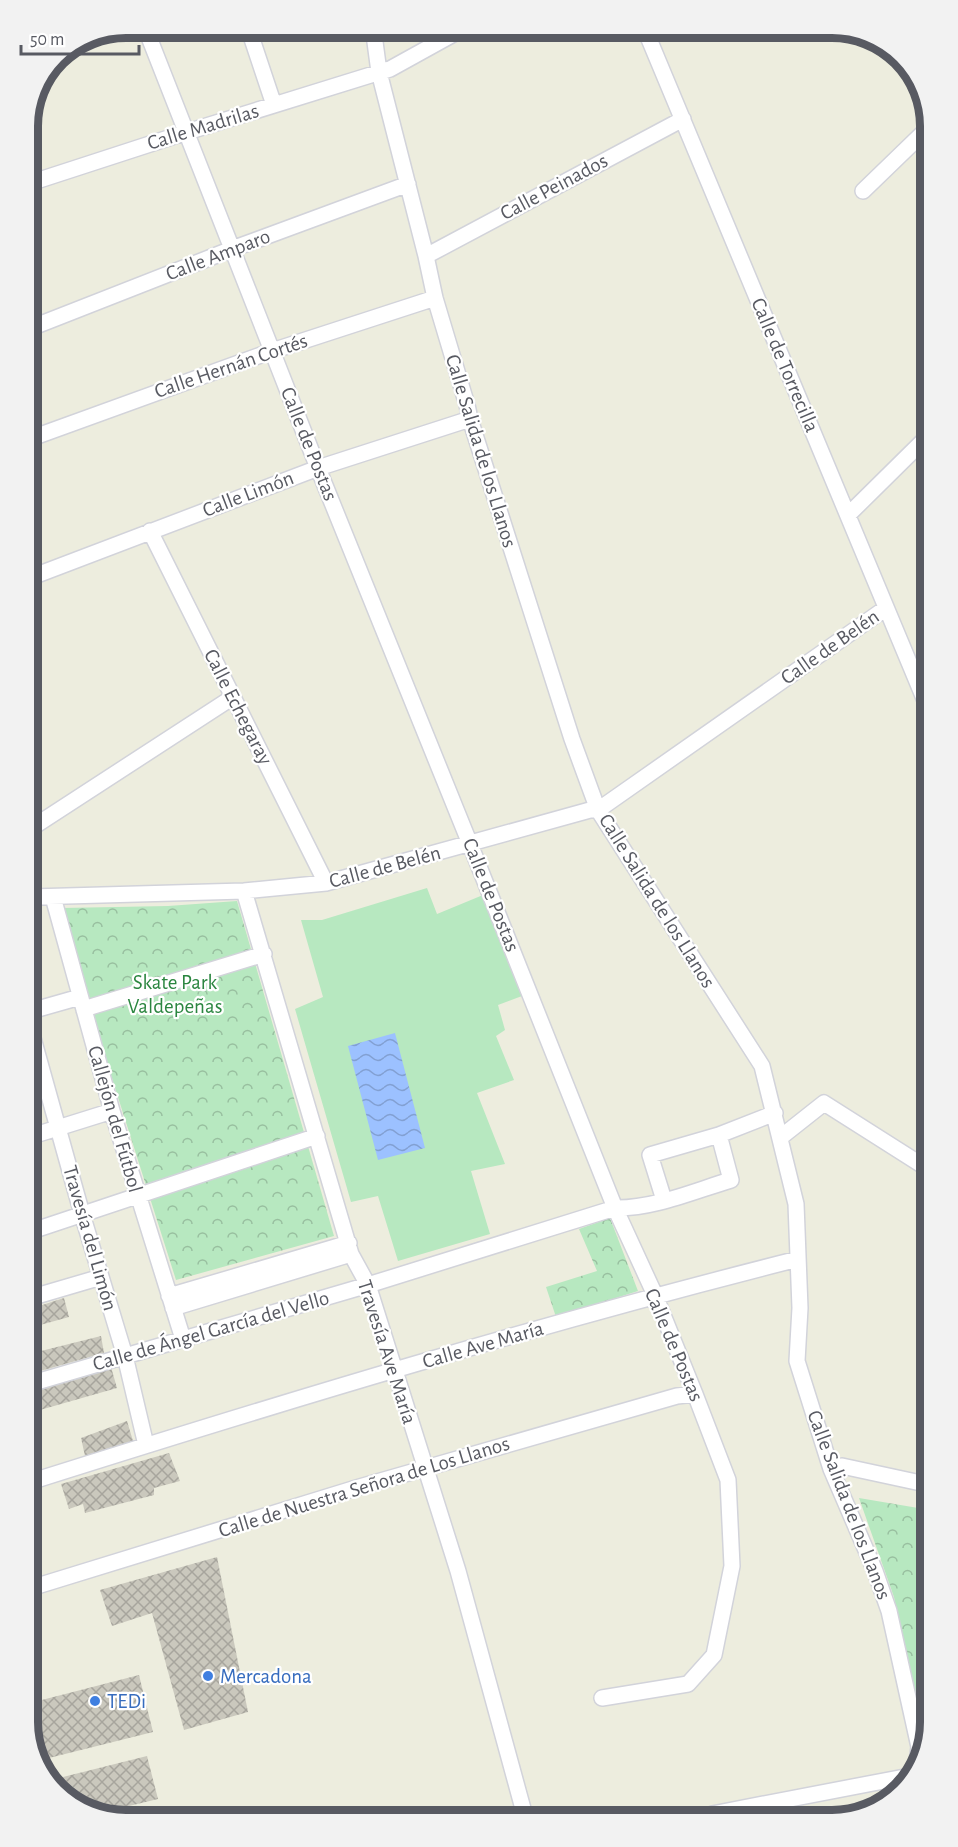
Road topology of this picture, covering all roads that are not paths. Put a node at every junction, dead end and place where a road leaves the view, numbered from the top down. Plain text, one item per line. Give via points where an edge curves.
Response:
1 (149, 38) edge
2 (252, 38) edge
3 (375, 38) edge
4 (446, 38) edge
5 (649, 38) edge
6 (379, 72) junction
7 (274, 105) junction
8 (683, 119) junction
9 (187, 132) junction
10 (920, 136) edge
11 (38, 180) edge
12 (408, 184) junction
13 (863, 190) dead end
14 (232, 249) junction
15 (426, 256) junction
16 (435, 298) junction
17 (38, 325) edge
18 (272, 351) junction
19 (470, 419) junction
20 (38, 436) edge
21 (920, 444) edge
22 (318, 468) junction
23 (848, 515) junction
24 (150, 531) junction
25 (38, 575) edge
26 (886, 608) junction
27 (920, 689) edge
28 (233, 697) junction
29 (598, 810) junction
30 (38, 824) edge
31 (471, 844) junction
32 (326, 883) junction
33 (244, 891) junction
34 (38, 897) edge
35 (53, 897) junction
36 (264, 954) junction
37 (82, 1003) junction
38 (38, 1010) edge
39 (38, 1054) edge
40 (112, 1111) junction
41 (775, 1113) junction
42 (59, 1127) junction
43 (38, 1134) edge
44 (719, 1135) junction
45 (317, 1136) junction
46 (781, 1137) junction
47 (920, 1164) edge
48 (138, 1196) junction
49 (664, 1200) junction
50 (622, 1209) junction
51 (82, 1214) junction
52 (38, 1229) edge
53 (350, 1248) junction
54 (798, 1260) junction
55 (101, 1277) junction
56 (368, 1285) junction
57 (654, 1295) junction
58 (38, 1296) edge
59 (171, 1302) junction
60 (183, 1339) junction
61 (125, 1356) junction
62 (395, 1370) junction
63 (38, 1382) edge
64 (695, 1394) junction
65 (146, 1445) junction
66 (426, 1468) junction
67 (831, 1469) junction
68 (38, 1479) edge
69 (920, 1483) edge
70 (38, 1586) edge
71 (602, 1698) dead end
72 (918, 1741) edge
73 (900, 1778) edge
74 (523, 1810) edge
75 (734, 1810) edge

1 - 9 street, Calle de Postas
2 - 7 street
3 - 6 street, Calle Salida de los Llanos
4 - 6 street, Calle Madrilas
5 - 8 street, Calle de Torrecilla
6 - 7 street, Calle Madrilas
6 - 12 street, Calle Salida de los Llanos
7 - 9 street, Calle Madrilas
8 - 15 street, Calle Peinados
8 - 23 street, Calle de Torrecilla
9 - 11 street, Calle Madrilas
9 - 14 street, Calle de Postas
10 - 13 street
12 - 14 street, Calle Amparo
12 - 15 street, Calle Salida de los Llanos
14 - 17 street, Calle Amparo
14 - 18 street, Calle de Postas
15 - 16 street, Calle Salida de los Llanos
16 - 18 street, Calle Hernán Cortés
16 - 19 street, Calle Salida de los Llanos
18 - 20 street, Calle Hernán Cortés
18 - 22 street, Calle de Postas
19 - 22 street, Calle Limón
19 - 29 street, Calle Salida de los Llanos
21 - 23 street
22 - 24 street, Calle Limón
22 - 31 street, Calle de Postas
23 - 26 street, Calle de Torrecilla
24 - 25 street, Calle Limón
24 - 28 street, Calle Echegaray
26 - 27 street, Calle de Torrecilla
26 - 29 street, Calle de Belén
28 - 30 street
28 - 32 street, Calle Echegaray
29 - 31 street, Calle de Belén
29 - 41 street, Calle Salida de los Llanos via 762,1066
31 - 32 street, Calle de Belén
31 - 50 street, Calle de Postas
32 - 33 street, Calle de Belén
33 - 35 street, Calle de Belén
33 - 36 street, Travesía Ave María
34 - 35 street, Calle de Belén
35 - 37 street, Callejón del Fútbol
36 - 37 street via 87,1008
36 - 45 street, Travesía Ave María
37 - 38 street
37 - 40 street, Callejón del Fútbol
39 - 42 street, Travesía del Limón
40 - 42 street
40 - 48 street, Callejón del Fútbol
41 - 44 street
41 - 46 street, Calle Salida de los Llanos
42 - 43 street
42 - 51 street, Travesía del Limón
44 - 49 street, Calle de Ángel García del Vello via 731,1180
44 - 49 street via 650,1155
45 - 48 street
45 - 53 street, Travesía Ave María
46 - 47 street via 824,1103
46 - 54 street, Calle Salida de los Llanos via 796,1204
48 - 51 street
48 - 59 street, Callejón del Fútbol
49 - 50 street, Calle de Ángel García del Vello
50 - 56 street, Calle de Ángel García del Vello
50 - 57 street, Calle de Postas
51 - 52 street
51 - 55 street, Travesía del Limón
53 - 56 street, Travesía Ave María
53 - 59 street
54 - 57 street, Calle Ave María
54 - 67 street, Calle Salida de los Llanos via 797,1361
55 - 58 street
55 - 61 street, Travesía del Limón
56 - 60 street, Calle de Ángel García del Vello
56 - 62 street, Travesía Ave María
57 - 62 street, Calle Ave María
57 - 64 street, Calle de Postas
59 - 60 street, Callejón del Fútbol
60 - 61 street, Calle de Ángel García del Vello
61 - 63 street, Calle de Ángel García del Vello
61 - 65 street, Travesía del Limón
62 - 65 street, Calle Ave María
62 - 66 street, Travesía Ave María
64 - 66 street, Calle de Nuestra Señora de Los Llanos
64 - 71 street, Calle de Postas via 728,1480 732,1566 714,1655 688,1684
65 - 68 street, Calle Ave María
66 - 70 street, Calle de Nuestra Señora de Los Llanos
66 - 74 street, Travesía Ave María
67 - 69 street via 842,1466
67 - 72 street, Calle Salida de los Llanos via 889,1611
73 - 75 street

